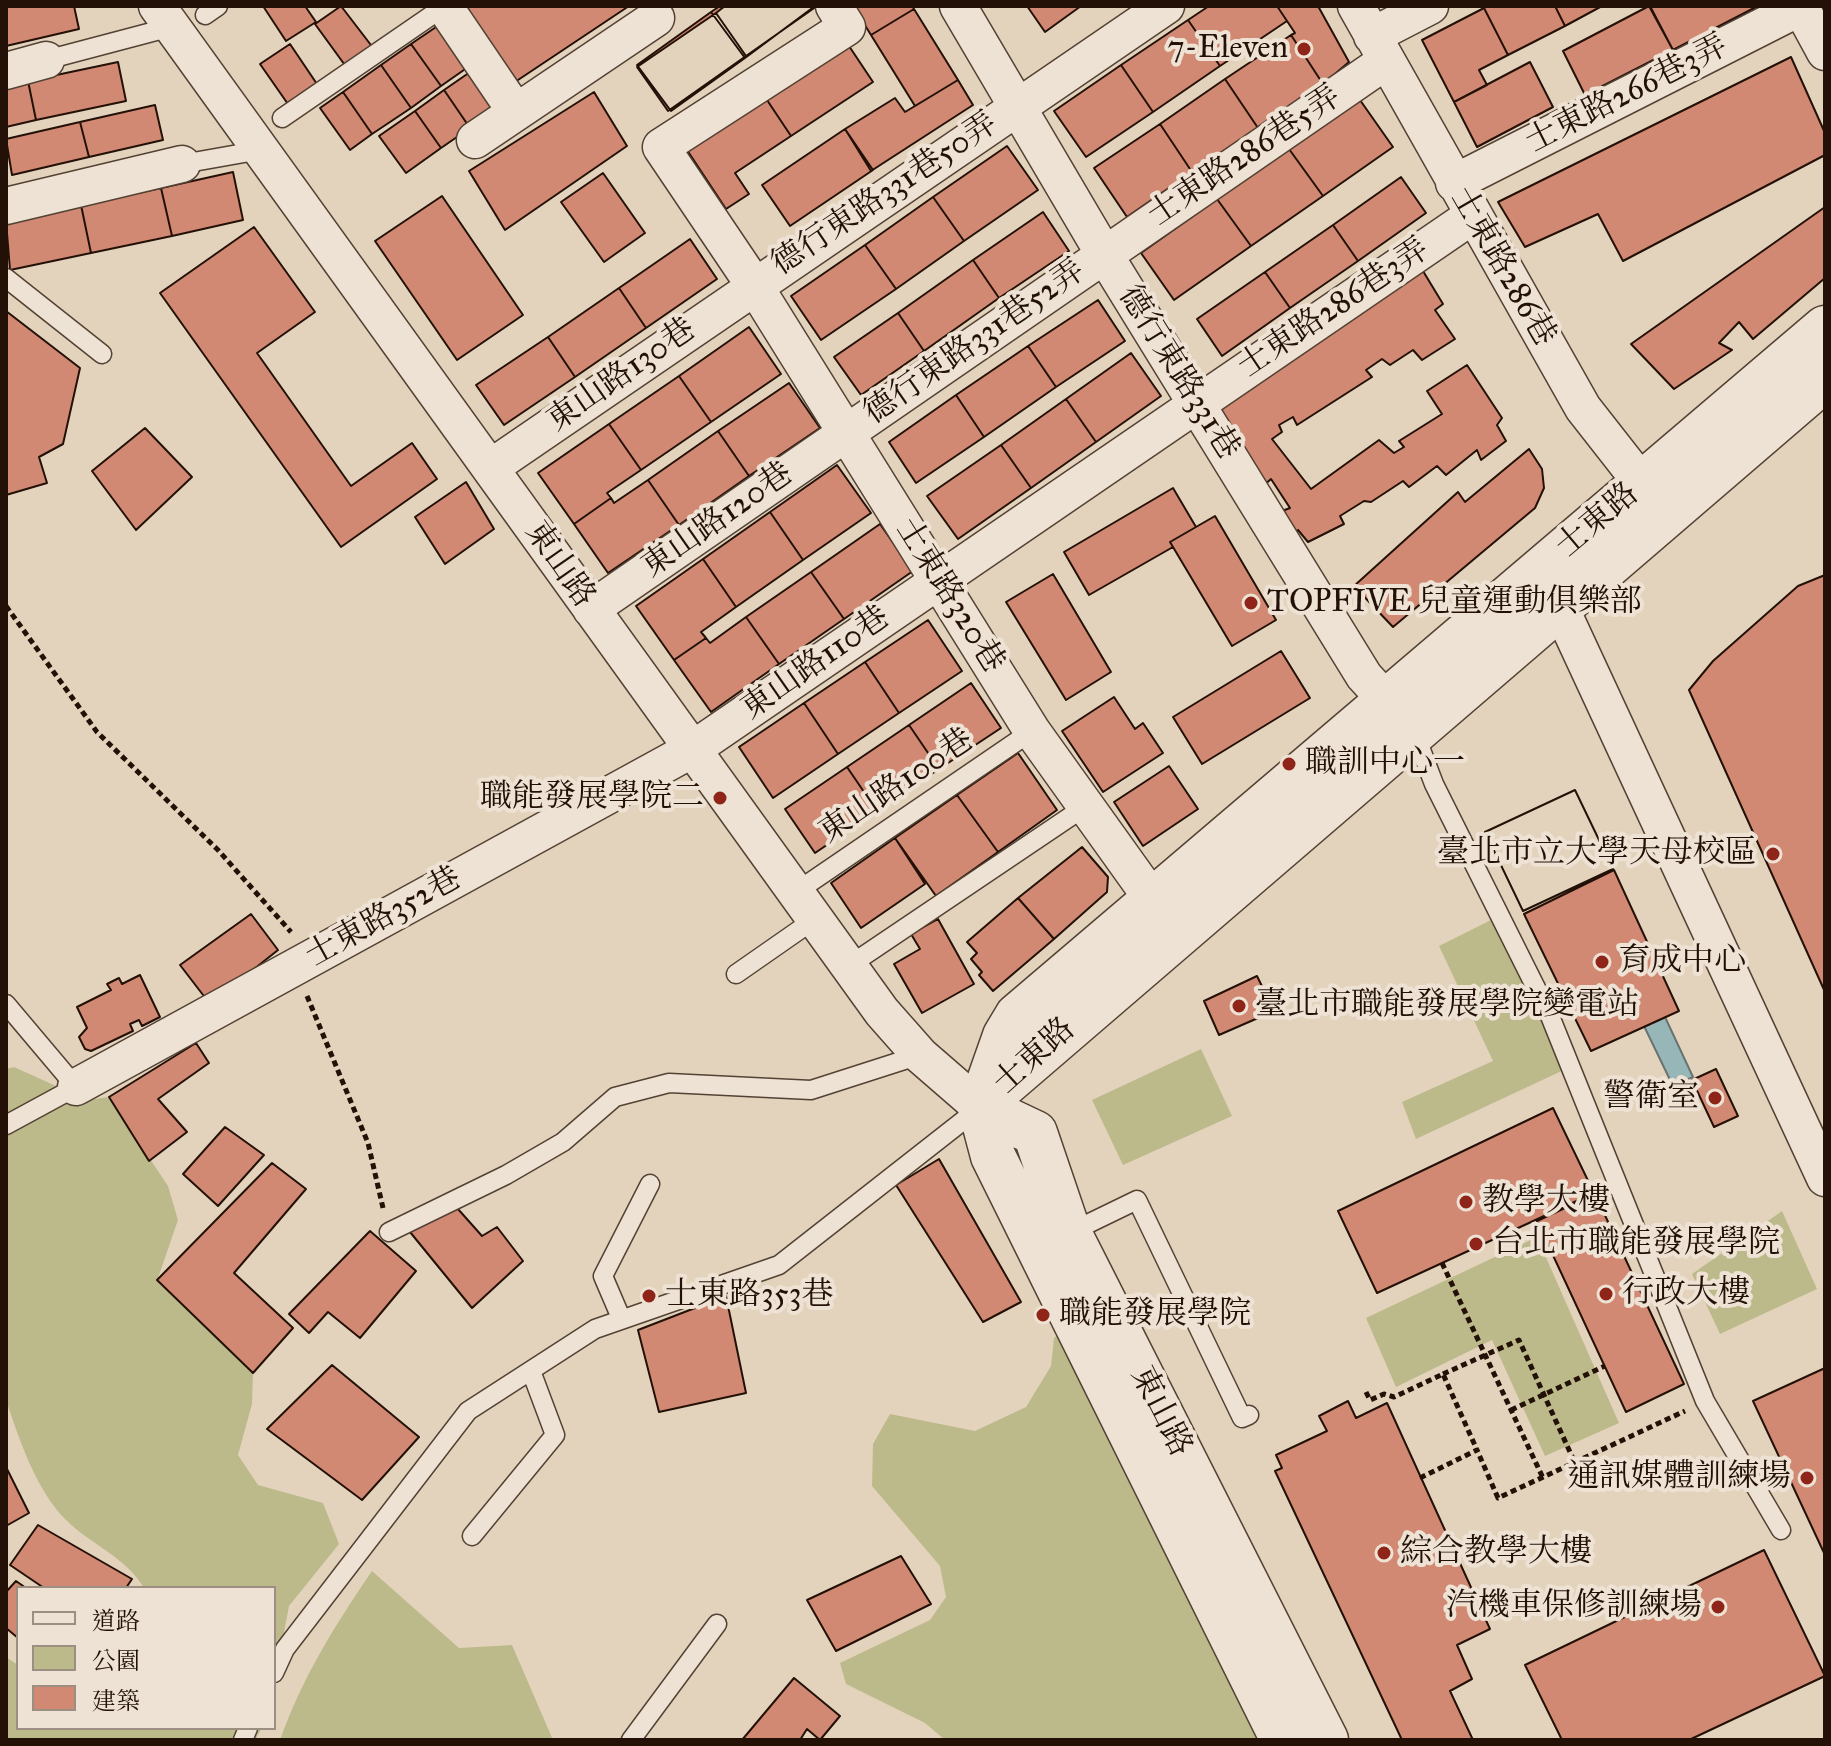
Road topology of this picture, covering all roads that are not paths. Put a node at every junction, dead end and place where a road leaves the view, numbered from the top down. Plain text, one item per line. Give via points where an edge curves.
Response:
1 (445, 6) edge
2 (834, 6) edge
3 (958, 6) edge
4 (1166, 6) edge
5 (1430, 6) edge
6 (1800, 6) edge
7 (164, 16) edge
8 (656, 18) dead end
9 (1371, 34) edge
10 (1825, 52) edge
11 (46, 60) joint
12 (6, 71) edge
13 (1017, 105) junction
14 (516, 112) junction
15 (282, 118) dead end
16 (475, 140) dead end
17 (261, 150) junction
18 (182, 164) joint
19 (1454, 183) junction
20 (6, 206) edge
21 (1472, 216) junction
22 (1104, 254) junction
23 (6, 278) edge
24 (754, 285) junction
25 (1825, 328) edge
26 (102, 354) dead end
27 (1825, 379) edge
28 (1196, 402) junction
29 (846, 433) junction
30 (490, 468) junction
31 (1655, 500) junction
32 (940, 579) junction
33 (1560, 607) junction
34 (591, 609) junction
35 (1399, 715) junction
36 (1032, 731) junction
37 (693, 749) junction
38 (1086, 806) junction
39 (1153, 900) junction
40 (806, 906) junction
41 (850, 965) junction
42 (736, 974) dead end
43 (6, 1004) edge
44 (920, 1055) junction
45 (76, 1087) junction
46 (980, 1107) junction
47 (6, 1125) edge
48 (1825, 1178) edge
49 (650, 1184) dead end
50 (389, 1232) road end
51 (1069, 1233) junction
52 (621, 1318) junction
53 (531, 1371) junction
54 (1249, 1415) dead end
55 (1781, 1530) dead end
56 (472, 1536) dead end
57 (717, 1624) dead end
58 (276, 1669) edge
59 (631, 1740) edge
60 (1283, 1740) edge
61 (1326, 1740) edge

1 - 14 street
1 - 15 lane
2 - 24 street, 士東路320巷 via 847,27 661,147
3 - 13 street, 德行東路331巷
4 - 13 street, 德行東路331巷50弄
5 - 9 street, 士東路286巷5弄
6 - 10 street
6 - 19 street, 士東路266巷3弄
7 - 11 lane
7 - 17 street, 東山路
8 - 14 street
9 - 19 street, 士東路286巷
9 - 22 street, 士東路286巷5弄
11 - 12 street
13 - 22 street, 德行東路331巷
13 - 24 street, 德行東路331巷50弄
14 - 16 street
17 - 18 lane
17 - 30 street, 東山路
18 - 20 street
19 - 21 street, 士東路286巷
21 - 28 street, 士東路286巷3弄
21 - 31 street, 士東路286巷 via 1583,408
22 - 28 street, 德行東路331巷
22 - 29 street, 德行東路331巷52弄
23 - 26 lane
24 - 29 street, 士東路320巷
24 - 30 street, 東山路130巷
25 - 31 street, 士東路
27 - 31 street, 士東路
28 - 32 street, 士東路286巷3弄
28 - 35 street, 德行東路331巷 via 1364,676
29 - 32 street, 士東路320巷
29 - 34 street, 東山路120巷
30 - 34 street, 東山路
31 - 33 street, 士東路
31 - 35 street, 士東路
32 - 36 street, 士東路320巷
32 - 37 street, 東山路110巷
33 - 35 street, 士東路
33 - 48 street
34 - 37 street, 東山路
35 - 39 street, 士東路
35 - 46 street, 士東路
35 - 55 lane via 1550,1016 1705,1401
36 - 38 street, 士東路320巷
36 - 40 lane, 東山路100巷
37 - 40 street, 東山路
37 - 45 street, 士東路352巷
38 - 39 street, 士東路320巷
38 - 41 lane
39 - 46 street, 士東路 via 1017,1016
40 - 41 street, 東山路
40 - 42 lane, 東山路100巷
41 - 44 street, 東山路
43 - 45 lane
44 - 46 street, 東山路
44 - 50 lane via 811,1090 669,1083 615,1097 563,1142
45 - 47 lane
46 - 51 street, 東山路 via 1035,1133
46 - 52 lane via 779,1265
46 - 60 street, 東山路 via 993,1156
49 - 52 lane via 603,1276
51 - 54 lane via 1137,1200 1242,1418
51 - 61 street, 東山路
52 - 53 lane
53 - 56 lane via 555,1435
53 - 58 lane via 468,1411 285,1649
57 - 59 lane

